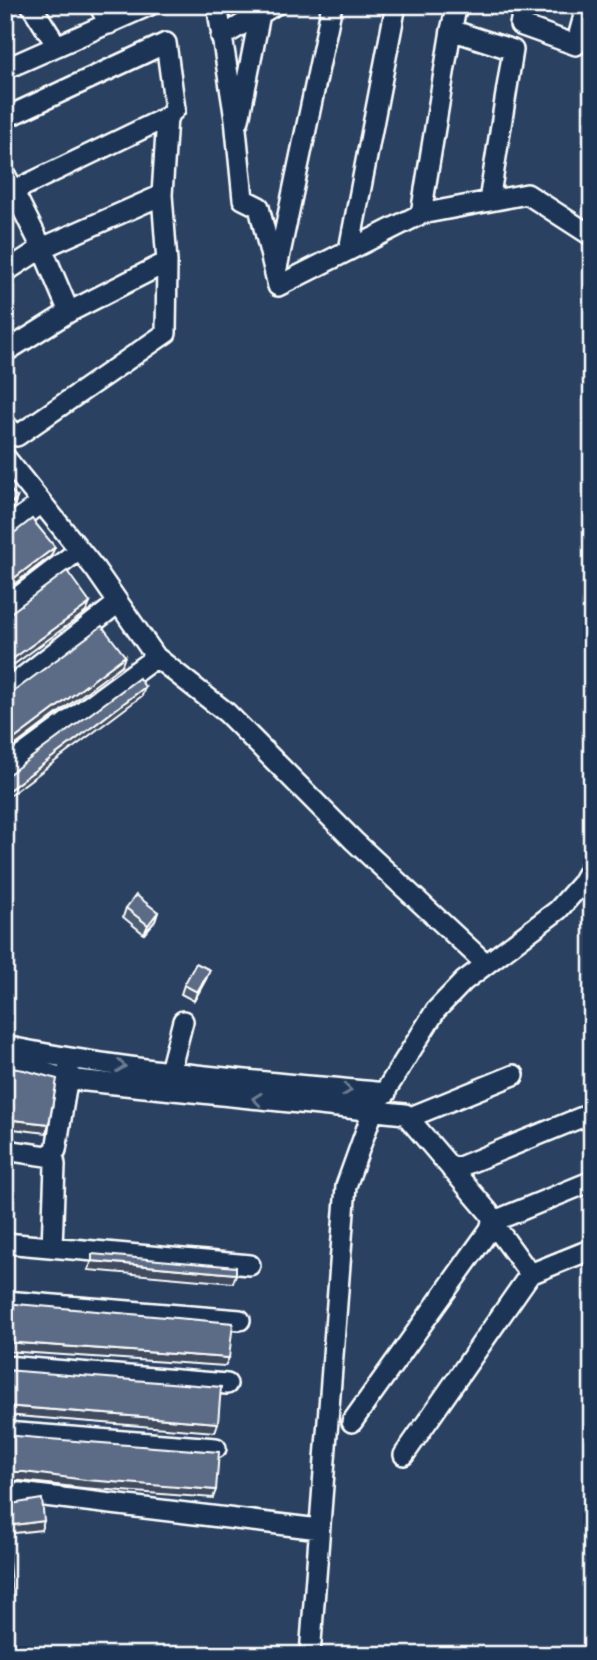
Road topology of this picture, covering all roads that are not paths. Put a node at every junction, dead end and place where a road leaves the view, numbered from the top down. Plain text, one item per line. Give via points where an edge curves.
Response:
1 (31, 5) edge
2 (99, 5) edge
3 (150, 5) edge
4 (332, 5) edge
5 (396, 5) edge
6 (457, 5) edge
7 (524, 5) edge
8 (587, 5) edge
9 (218, 10) dead end
10 (267, 10) edge
11 (109, 23) junction
12 (451, 30) junction
13 (221, 37) junction
14 (57, 46) junction
15 (5, 69) edge
16 (167, 117) junction
17 (5, 118) edge
18 (236, 134) junction
19 (8, 186) edge
20 (163, 195) junction
21 (489, 201) junction
22 (421, 214) junction
23 (592, 236) edge
24 (42, 248) junction
25 (349, 250) junction
26 (167, 262) junction
27 (5, 272) edge
28 (275, 275) junction
29 (69, 312) junction
30 (5, 352) edge
31 (5, 424) edge
32 (5, 457) edge
33 (41, 503) junction
34 (5, 530) edge
35 (79, 550) junction
36 (118, 603) junction
37 (5, 607) edge
38 (156, 657) junction
39 (5, 691) edge
40 (5, 768) edge
41 (592, 865) edge
42 (486, 964) junction
43 (183, 1021) dead end
44 (5, 1046) edge
45 (5, 1061) edge
46 (69, 1070) junction
47 (170, 1071) junction
48 (514, 1075) dead end
49 (388, 1090) junction
50 (373, 1111) junction
51 (592, 1113) edge
52 (406, 1116) junction
53 (5, 1150) edge
54 (53, 1153) junction
55 (452, 1170) junction
56 (592, 1181) edge
57 (492, 1222) junction
58 (5, 1243) edge
59 (52, 1247) junction
60 (592, 1249) edge
61 (250, 1265) dead end
62 (530, 1274) junction
63 (5, 1301) edge
64 (240, 1320) dead end
65 (5, 1366) edge
66 (226, 1384) dead end
67 (352, 1422) dead end
68 (5, 1432) edge
69 (216, 1448) dead end
70 (404, 1455) dead end
71 (5, 1493) edge
72 (319, 1529) junction
73 (310, 1655) edge

1 - 14 street
2 - 11 street
3 - 11 street
4 - 28 street
5 - 25 street
6 - 12 street
7 - 8 street via 520,25 576,45
9 - 13 street
10 - 13 street
10 - 18 street
11 - 14 street
12 - 21 street via 513,50
12 - 22 street
13 - 18 street
14 - 15 street
16 - 17 street via 175,109 166,43
16 - 19 street
16 - 20 street
18 - 28 street via 243,199 259,206
19 - 24 street
20 - 24 street
20 - 26 street
21 - 22 street
21 - 23 street via 527,194
22 - 25 street
24 - 27 street
24 - 29 street
25 - 28 street via 278,286
26 - 29 street
26 - 31 street via 166,333 16,436
29 - 30 street
32 - 33 street
33 - 34 street
33 - 35 street
35 - 36 street
35 - 37 street
36 - 38 street
36 - 39 street
38 - 40 street
38 - 42 street via 226,713
41 - 42 street via 558,909
42 - 49 street via 436,1010
43 - 47 street
44 - 46 street
45 - 46 street
46 -> 47 street
50 -> 46 street
46 - 54 street
47 -> 49 street
48 - 52 street
49 - 50 street
49 - 52 street via 400,1100
50 - 52 street
50 - 72 street via 346,1186
51 - 55 street
52 - 55 street
53 - 54 street
54 - 59 street
55 - 57 street
56 - 57 street
57 - 62 street
57 - 67 street
58 - 59 street
59 - 61 street
60 - 62 street
62 - 70 street
63 - 64 street
65 - 66 street
68 - 69 street
71 - 72 street
72 - 73 street

